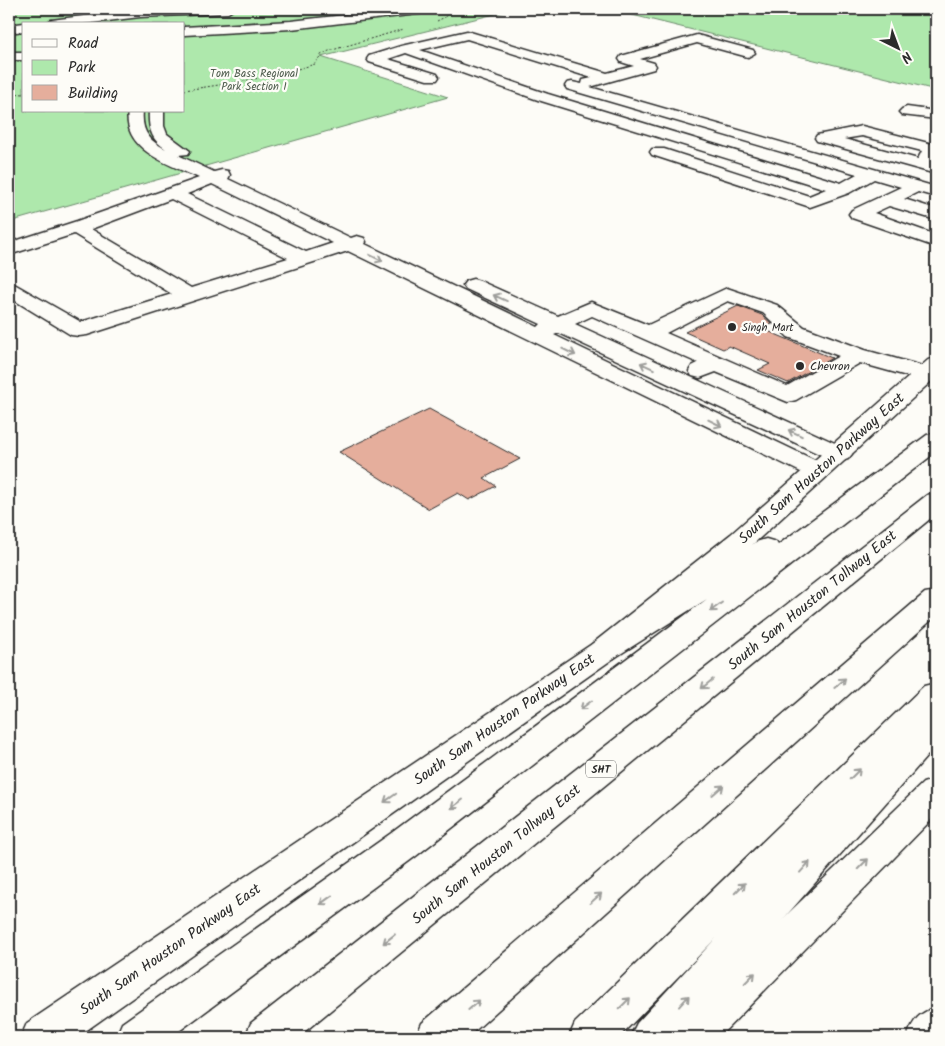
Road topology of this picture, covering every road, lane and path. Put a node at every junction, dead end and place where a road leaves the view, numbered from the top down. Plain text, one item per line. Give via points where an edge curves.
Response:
1 (228, 9) edge
2 (420, 9) edge
3 (439, 9) edge
4 (261, 14) dead end
5 (166, 19) edge
6 (67, 22) edge
7 (147, 22) edge
8 (436, 22) dead end
9 (22, 27) edge
10 (9, 29) edge
11 (406, 29) dead end
12 (484, 29) dead end
13 (185, 31) edge
14 (467, 34) junction
15 (22, 38) edge
16 (9, 39) edge
17 (437, 42) junction
18 (406, 50) junction
19 (465, 51) dead end
20 (748, 53) dead end
21 (9, 56) edge
22 (22, 56) edge
23 (612, 60) dead end
24 (640, 68) junction
25 (606, 78) junction
26 (557, 81) dead end
27 (450, 83) dead end
28 (576, 87) junction
29 (185, 90) edge
30 (9, 94) edge
31 (22, 94) edge
32 (543, 97) junction
33 (515, 105) dead end
34 (136, 112) edge
35 (157, 112) edge
36 (907, 112) dead end
37 (936, 116) edge
38 (734, 134) junction
39 (644, 147) dead end
40 (929, 167) edge
41 (871, 174) junction
42 (219, 176) junction
43 (917, 186) junction
44 (843, 190) junction
45 (936, 192) edge
46 (172, 193) junction
47 (889, 200) junction
48 (936, 215) edge
49 (77, 228) junction
50 (368, 238) junction
51 (936, 241) edge
52 (347, 245) junction
53 (9, 250) edge
54 (304, 258) junction
55 (9, 289) edge
56 (188, 295) junction
57 (559, 324) junction
58 (649, 333) junction
59 (534, 336) junction
60 (857, 355) junction
61 (716, 363) junction
62 (931, 369) edge
63 (680, 381) junction
64 (936, 436) edge
65 (936, 440) edge
66 (840, 454) junction
67 (818, 472) junction
68 (936, 501) edge
69 (936, 600) edge
70 (603, 651) junction
71 (936, 694) edge
72 (936, 724) edge
73 (936, 793) edge
74 (936, 1027) edge
75 (42, 1037) edge
76 (137, 1037) edge
77 (266, 1037) edge
78 (437, 1037) edge
79 (590, 1037) edge
80 (652, 1037) edge
81 (690, 1037) edge
82 (928, 1037) edge

1 - 5 main road
2 - 13 main road via 291,25
3 - 8 path via 447,16
4 - 5 main road via 214,19
5 - 6 main road via 140,13
5 - 7 main road
9 - 10 main road
11 - 29 path via 329,51 321,55 315,64 297,69 239,84
12 - 14 main road
14 - 17 main road
14 - 25 main road
15 - 16 main road
17 - 18 main road
17 - 19 main road
18 - 27 main road via 374,59
18 - 32 main road
20 - 24 main road via 697,39 626,59 649,66
21 - 22 main road
23 - 24 main road
24 - 25 main road
25 - 28 main road
26 - 28 main road
28 - 32 main road
28 - 38 main road
30 - 31 path
32 - 33 main road
32 - 44 main road
34 - 42 main road via 136,131 149,147
35 - 42 main road via 157,133
36 - 37 main road
38 - 40 main road via 823,138
38 - 41 main road
39 - 44 main road via 810,202
41 - 43 main road
41 - 44 main road
42 - 46 main road
42 - 50 main road
42 - 52 main road
43 - 45 main road
43 - 47 main road
46 - 49 main road
46 - 54 main road
47 - 48 main road
47 - 51 main road via 858,214
49 - 53 main road
49 - 56 main road
50 - 52 main road
57 -> 50 main road
52 - 54 main road
52 -> 59 main road
54 - 56 main road
55 - 56 main road via 79,330
57 - 58 main road via 592,308
57 - 59 main road
63 -> 57 main road
58 - 60 main road via 728,294 770,309 796,332
58 - 61 main road
59 -> 67 main road
60 - 61 main road via 788,395
60 - 62 main road
61 - 63 main road
62 - 66 main road, South Sam Houston Parkway East
66 -> 63 main road
64 - 70 main road
65 -> 76 main road via 403,845
66 - 67 main road, South Sam Houston Parkway East
67 - 70 main road, South Sam Houston Parkway East via 741,540
68 -> 77 main road, South Sam Houston Tollway East / SHT
78 -> 69 main road
70 -> 75 main road, South Sam Houston Parkway East
79 -> 71 main road
80 -> 72 main road
81 -> 73 main road
74 - 82 main road

